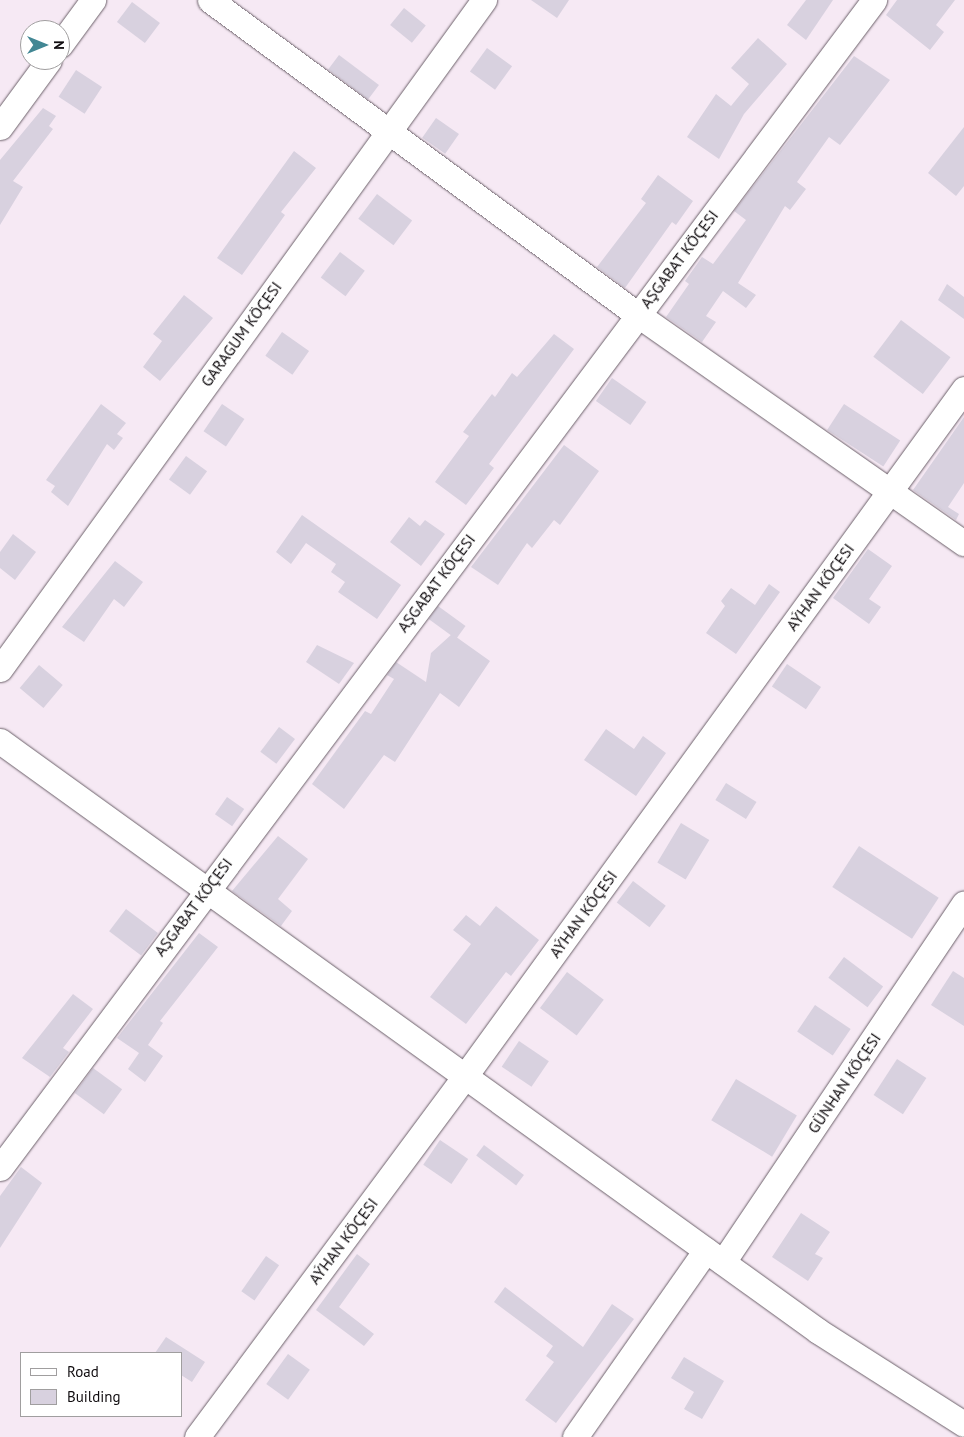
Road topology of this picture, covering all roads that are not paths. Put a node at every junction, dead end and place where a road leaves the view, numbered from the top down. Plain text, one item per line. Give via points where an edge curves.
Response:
1 (93, 0) edge
2 (210, 0) edge
3 (484, 0) edge
4 (874, 0) edge
5 (70, 31) edge
6 (42, 70) edge
7 (0, 127) edge
8 (387, 130) junction
9 (638, 315) junction
10 (964, 389) edge
11 (888, 493) junction
12 (964, 543) edge
13 (0, 669) edge
14 (0, 741) edge
15 (206, 889) junction
16 (964, 903) edge
17 (466, 1076) junction
18 (0, 1168) edge
19 (715, 1256) junction
20 (964, 1424) edge
21 (197, 1437) edge
22 (575, 1437) edge
23 (956, 1437) edge

1 - 5 street
2 - 8 street
3 - 8 street, GARAGUM KÖÇESI
4 - 9 street, AŞGABAT KÖÇESI
6 - 7 street
8 - 9 street
8 - 13 street, GARAGUM KÖÇESI
9 - 11 street
9 - 15 street, AŞGABAT KÖÇESI
10 - 11 street, AÝHAN KÖÇESI
11 - 12 street
11 - 17 street, AÝHAN KÖÇESI
14 - 15 street
15 - 17 street
15 - 18 street, AŞGABAT KÖÇESI
16 - 19 street, GÜNHAN KÖÇESI
17 - 19 street
17 - 21 street, AÝHAN KÖÇESI
19 - 20 street via 818,1331
19 - 22 street, GÜNHAN KÖÇESI
20 - 23 street

